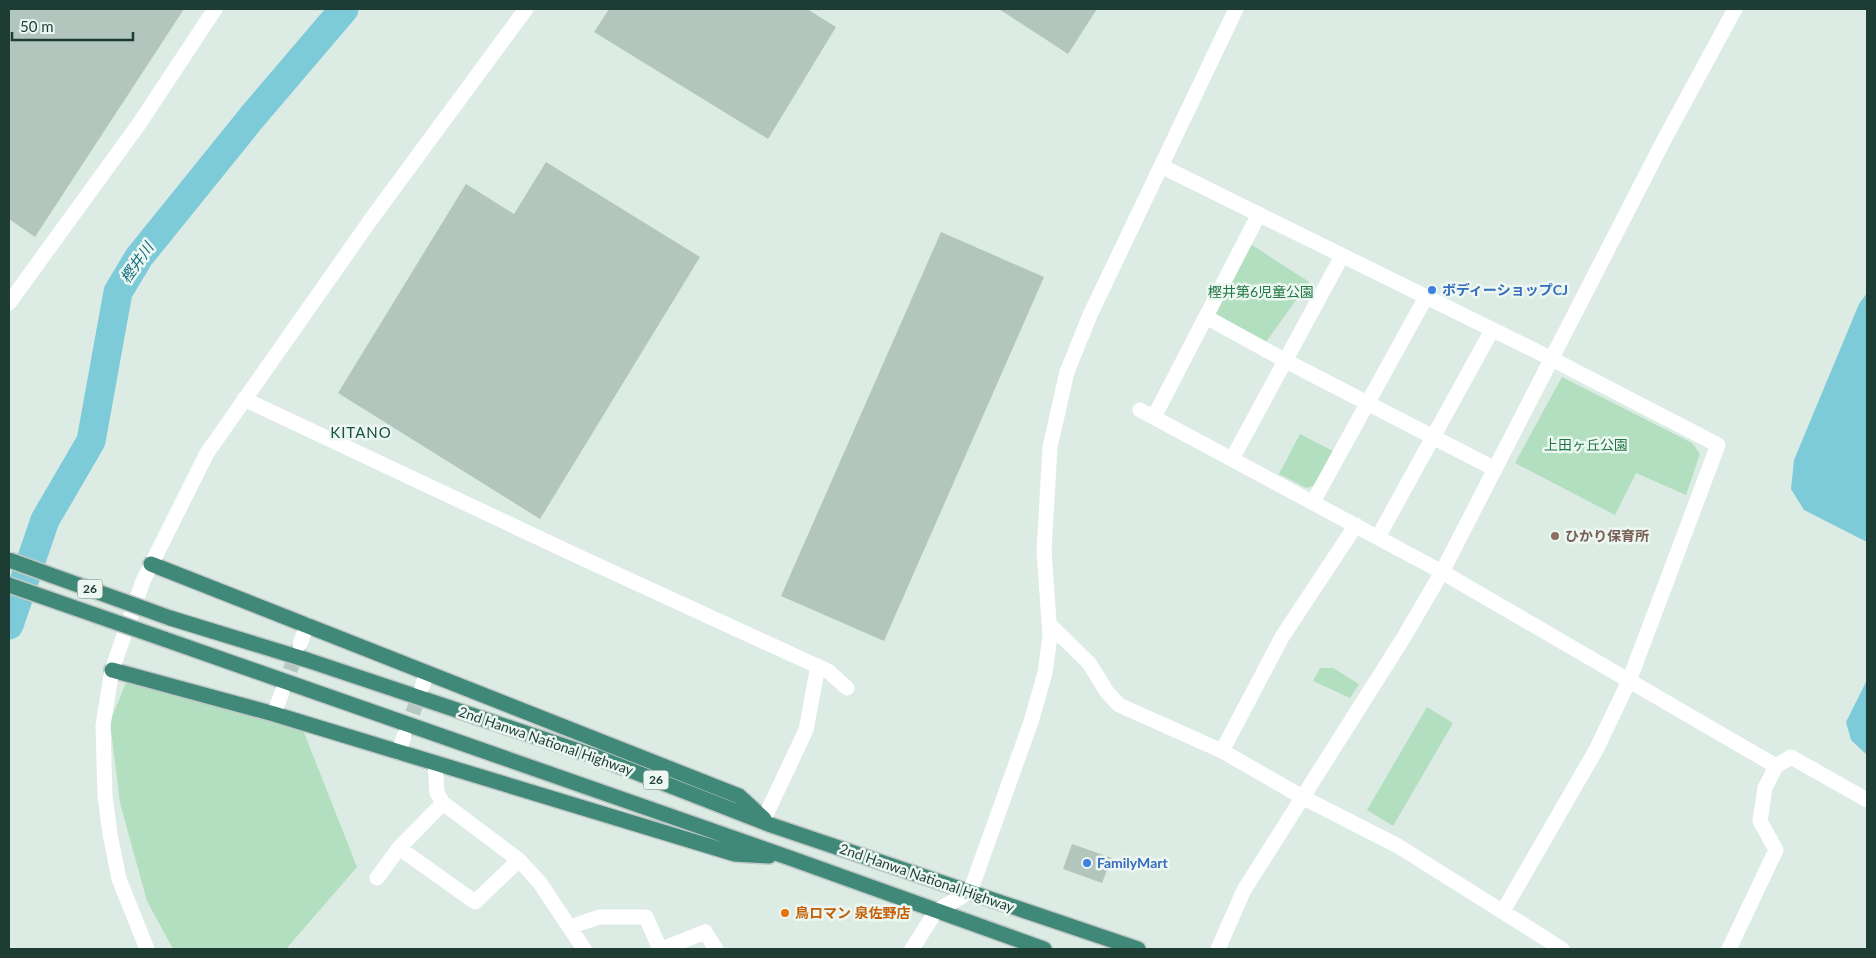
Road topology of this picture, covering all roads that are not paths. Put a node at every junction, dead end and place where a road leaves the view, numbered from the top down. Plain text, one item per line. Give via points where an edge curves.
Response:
1 (215, 9) edge
2 (526, 9) edge
3 (1236, 9) edge
4 (1734, 9) edge
5 (1161, 166) junction
6 (1259, 214) junction
7 (1342, 256) junction
8 (1426, 297) junction
9 (9, 303) edge
10 (1206, 317) junction
11 (1492, 330) junction
12 (1552, 359) junction
13 (1286, 361) junction
14 (244, 399) junction
15 (1368, 403) junction
16 (1140, 410) dead end
17 (1154, 417) junction
18 (1433, 437) junction
19 (1232, 459) junction
20 (1495, 469) junction
21 (1313, 502) junction
22 (1356, 525) junction
23 (1378, 536) junction
24 (9, 560) edge
25 (151, 564) junction
26 (1442, 572) junction
27 (9, 585) edge
28 (1049, 624) junction
29 (307, 625) junction
30 (300, 644) tunnel mouth
31 (818, 666) junction
32 (112, 670) junction
33 (427, 673) junction
34 (1629, 681) junction
35 (422, 687) tunnel mouth
36 (847, 688) dead end
37 (282, 692) tunnel mouth
38 (274, 714) junction
39 (404, 736) tunnel mouth
40 (1222, 751) junction
41 (399, 752) junction
42 (435, 763) junction
43 (1776, 766) junction
44 (1304, 798) junction
45 (1867, 800) edge
46 (443, 803) junction
47 (767, 822) junction
48 (399, 848) junction
49 (790, 858) junction
50 (519, 860) junction
51 (377, 878) dead end
52 (970, 892) junction
53 (1502, 910) junction
54 (936, 911) junction
55 (570, 927) junction
56 (147, 949) edge
57 (584, 949) edge
58 (661, 949) edge
59 (716, 949) edge
60 (912, 949) edge
61 (1044, 949) edge
62 (1138, 949) edge
63 (1218, 949) edge
64 (1562, 949) edge
65 (1729, 949) edge

1 - 9 street via 140,124
2 - 14 street
3 - 5 street
4 - 12 street
5 - 6 street
5 - 28 street via 1090,315 1067,372 1050,447 1044,551
6 - 7 street
6 - 10 street
7 - 8 street
7 - 13 street
8 - 11 street
8 - 15 street
10 - 13 street
10 - 17 street
11 - 12 street
11 - 18 street
12 - 20 street
12 - 34 street via 1718,445
13 - 15 street
13 - 19 street
14 - 25 street via 207,452
14 - 31 street
15 - 18 street
15 - 21 street
16 - 17 street
17 - 19 street
18 - 20 street
18 - 23 street
19 - 21 street
20 - 26 street
21 - 22 street
22 - 23 street
22 - 40 street via 1282,637
23 - 26 street
24 - 47 highway, 2nd Hanwa National Highway / 26, bridge via 170,618 594,756
25 - 29 highway
25 - 32 street
26 - 34 street
26 - 44 street
27 - 49 highway, 2nd Hanwa National Highway / 26, bridge
28 - 40 street via 1090,663 1107,692 1119,704
28 - 52 street via 1045,673 1032,722
29 - 30 street
29 - 33 highway
31 - 36 street
31 - 47 street via 806,730
32 - 38 highway
32 - 56 street via 103,725 105,796 120,879
33 - 35 street
33 - 47 highway via 739,796
34 - 43 street
34 - 53 street via 1596,750
37 - 38 street
38 - 41 highway
39 - 41 street
40 - 44 street
41 - 42 highway
42 - 46 street via 437,793
42 - 49 highway via 735,854
43 - 45 street via 1791,757
43 - 65 street via 1765,788 1760,821 1776,850
44 - 53 street via 1398,846
44 - 63 street via 1244,890
46 - 48 street
46 - 50 street
47 - 52 highway, 2nd Hanwa National Highway / 26
48 - 50 street via 475,902
48 - 51 street
49 - 54 highway, 2nd Hanwa National Highway / 26
50 - 55 street via 540,883
52 - 54 street
52 - 62 highway, 2nd Hanwa National Highway / 26
53 - 64 street
54 - 60 street
54 - 61 highway, 2nd Hanwa National Highway / 26
55 - 57 street
55 - 58 street via 600,917 646,917
58 - 59 street via 705,932

